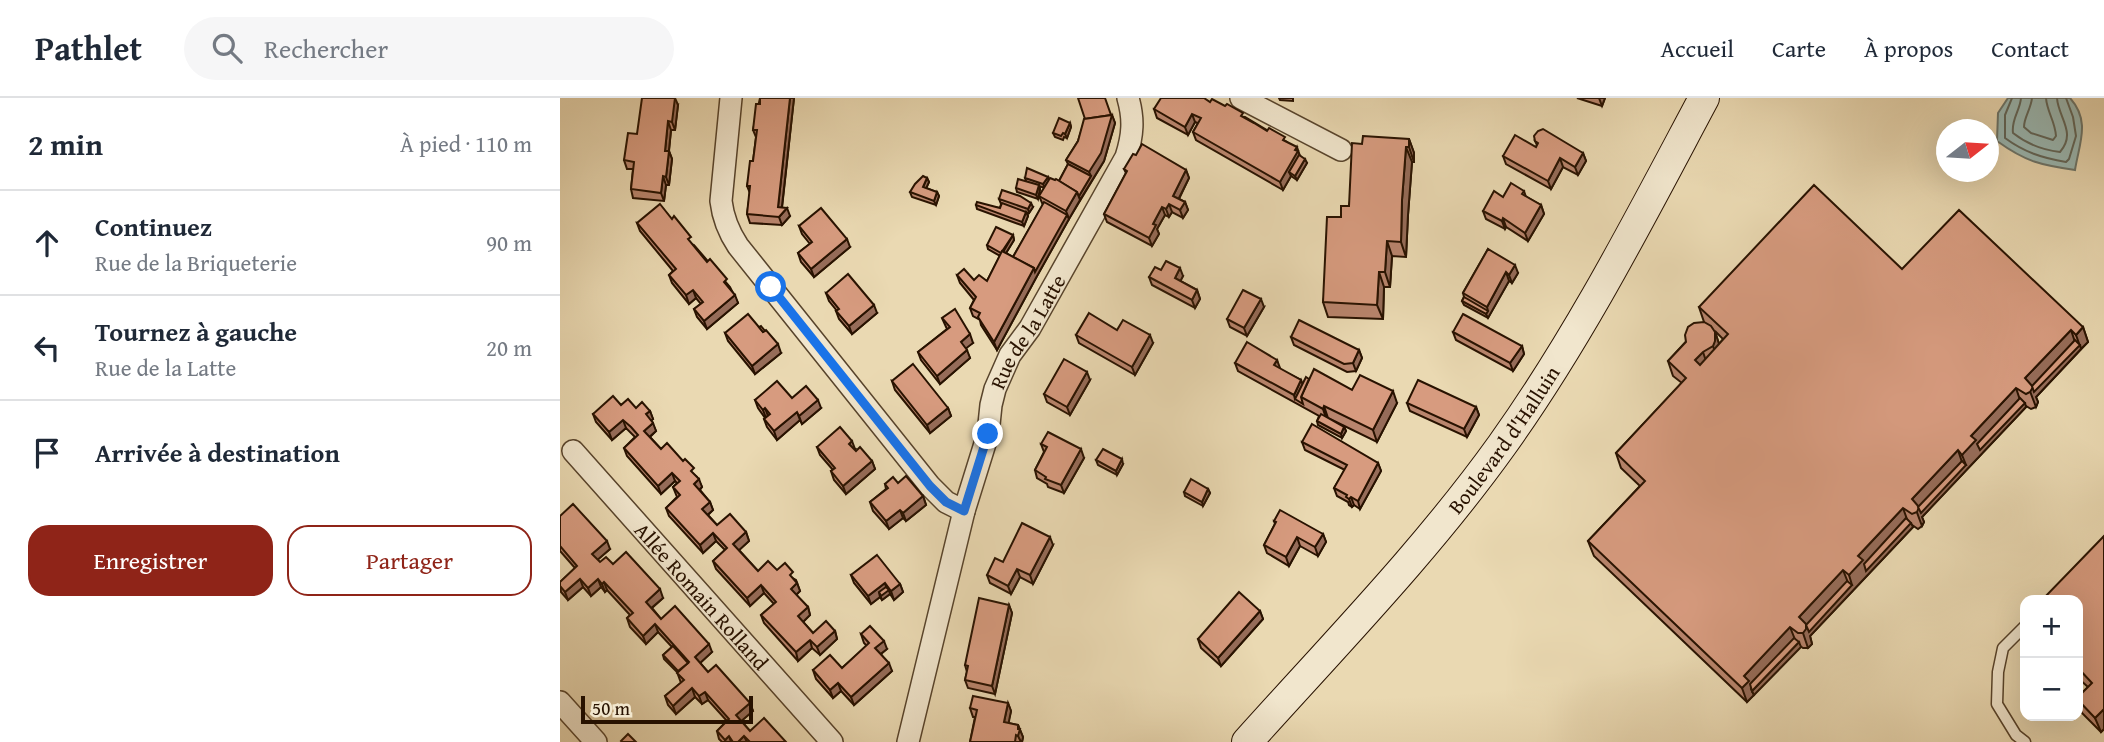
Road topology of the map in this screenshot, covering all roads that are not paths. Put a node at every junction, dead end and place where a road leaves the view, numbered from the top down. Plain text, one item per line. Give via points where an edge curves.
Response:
1 (731, 98) edge
2 (1128, 98) edge
3 (1241, 98) edge
4 (1704, 98) edge
5 (1341, 150) dead end
6 (573, 452) dead end
7 (964, 511) junction
8 (2020, 631) edge
9 (560, 702) edge
10 (2017, 740) edge
11 (596, 742) edge
12 (832, 742) edge
13 (908, 742) edge
14 (1247, 742) edge

1 - 7 street via 721,201 728,231 930,486
2 - 7 street, Rue de la Latte via 1133,135 1126,157 1004,366
3 - 5 street
4 - 14 main road, Boulevard d'Halluin via 1603,285 1502,445 1416,555
6 - 12 street, Allée Romain Rolland
7 - 13 street, Rue de la Latte
8 - 10 lane via 2003,648 1997,673 1997,704
9 - 11 street

